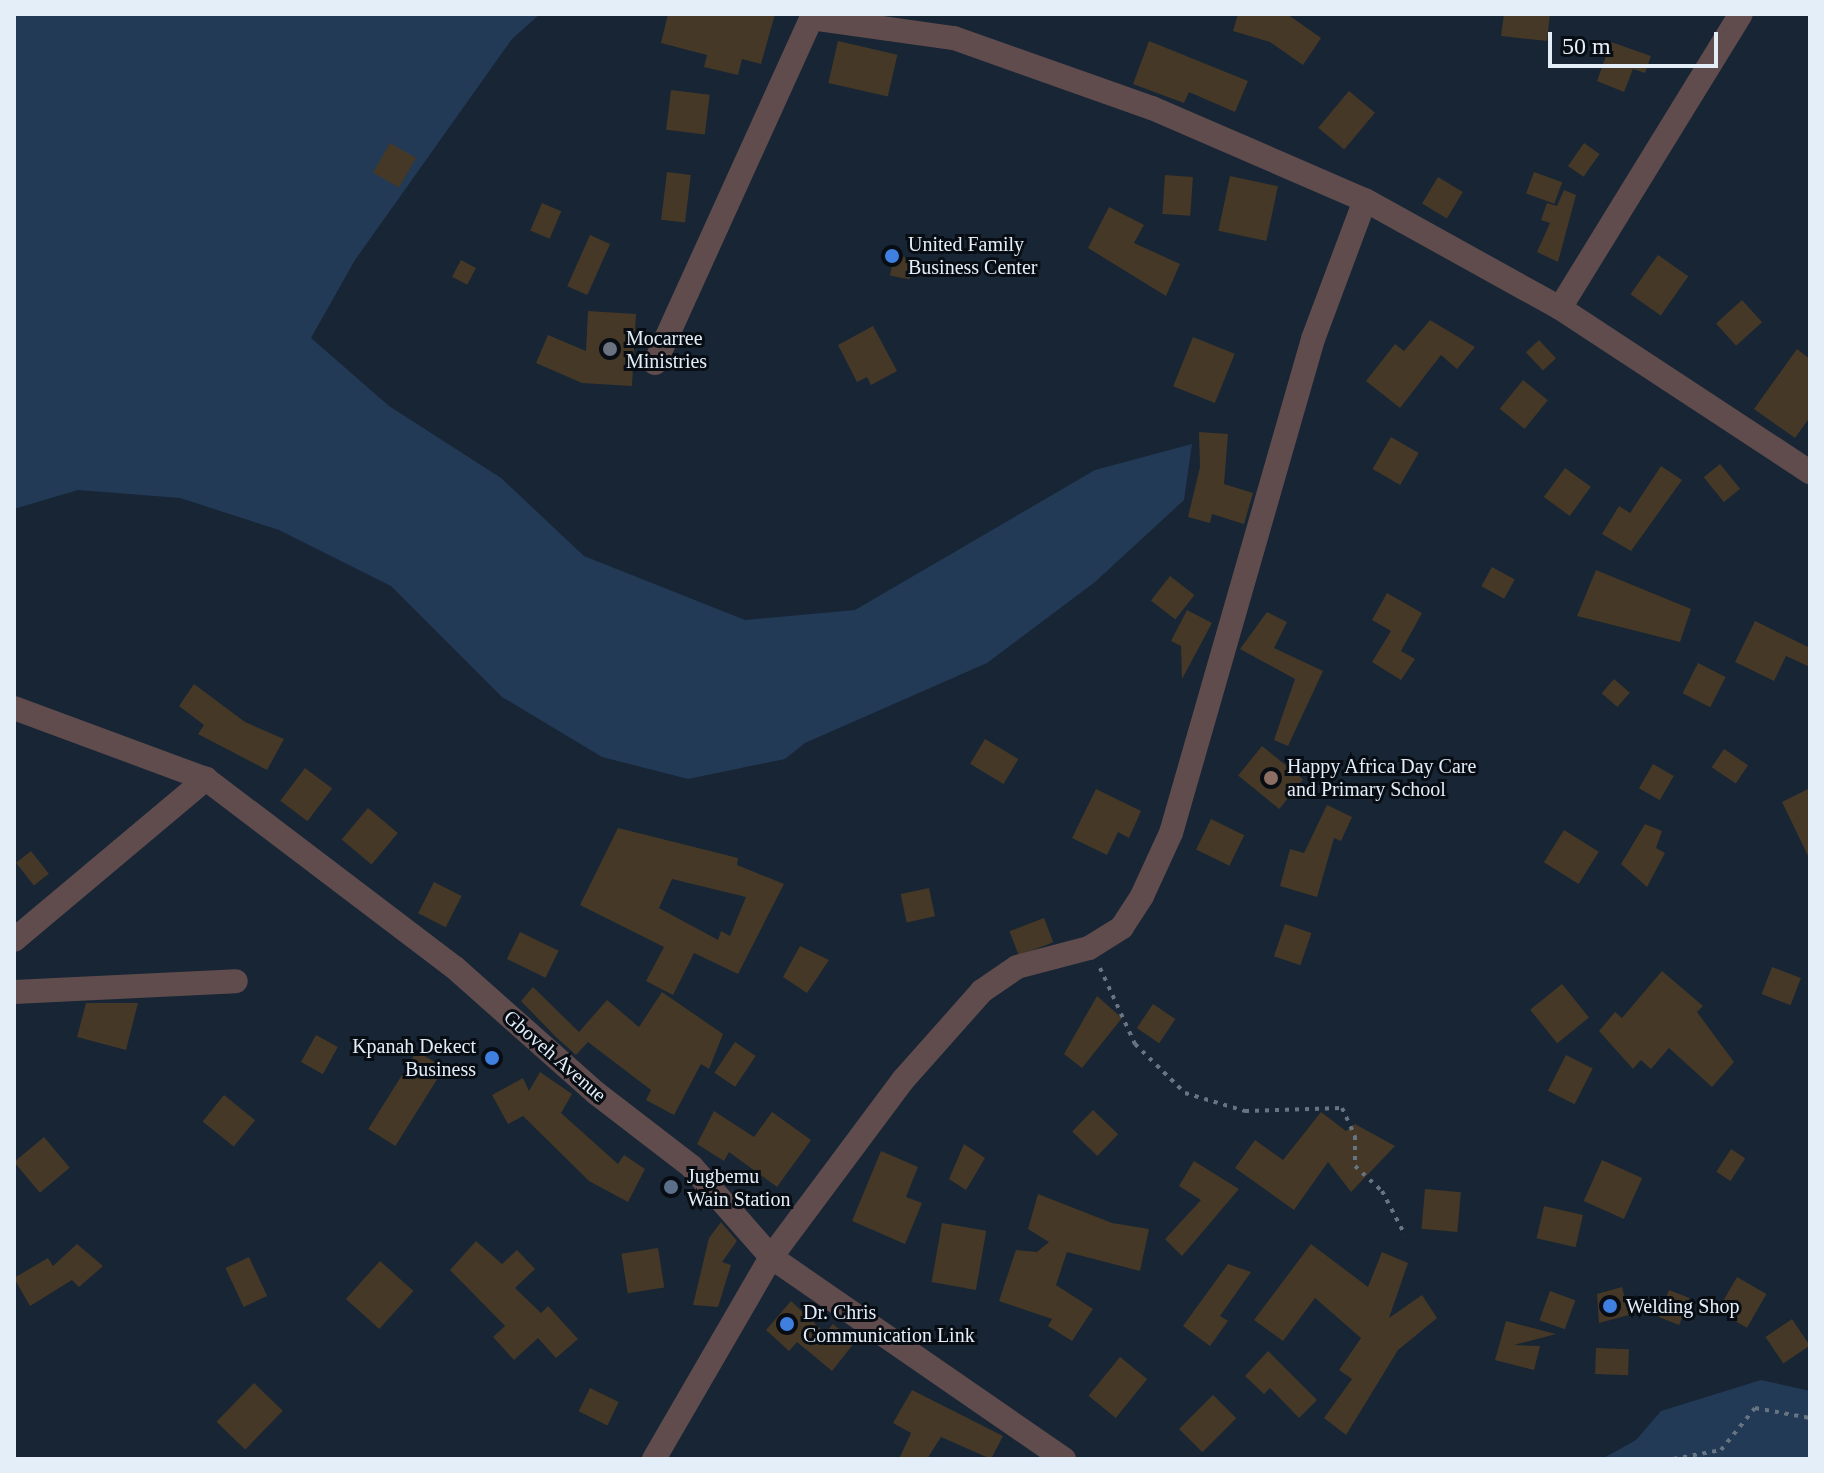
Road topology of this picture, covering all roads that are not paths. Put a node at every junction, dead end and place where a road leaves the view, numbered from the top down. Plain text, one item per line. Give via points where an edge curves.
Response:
1 (1741, 14) edge
2 (812, 16) edge
3 (1365, 200) junction
4 (1560, 308) junction
5 (655, 363) dead end
6 (1810, 472) edge
7 (14, 708) edge
8 (206, 779) junction
9 (14, 940) edge
10 (236, 981) dead end
11 (14, 992) edge
12 (771, 1257) junction
13 (654, 1459) edge
14 (1064, 1459) edge

1 - 4 street
2 - 3 street via 954,38 1152,108
2 - 5 street
3 - 4 street
3 - 12 street via 1313,339 1171,833 1122,927 1089,948 1017,967 982,991 903,1080
4 - 6 street
7 - 8 street, Gboveh Avenue
8 - 9 street
8 - 12 street, Gboveh Avenue via 454,967 692,1167
10 - 11 street
12 - 13 street
12 - 14 street, Gboveh Avenue

